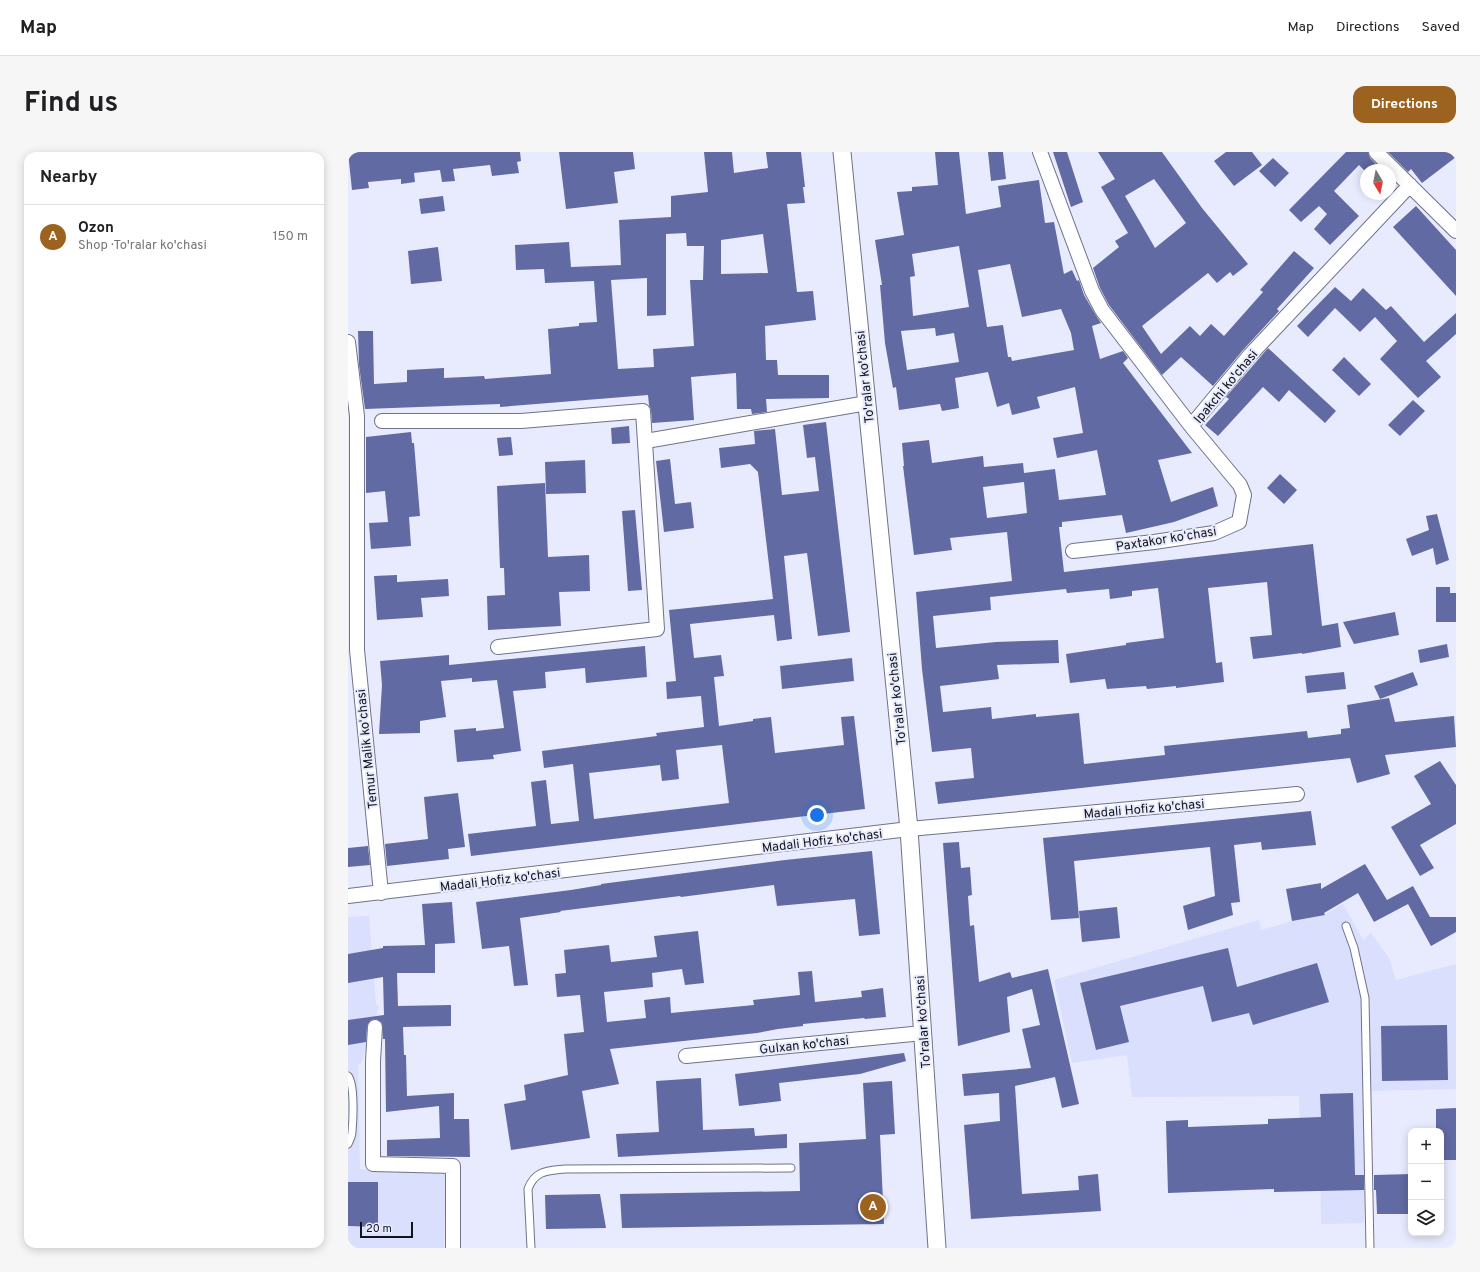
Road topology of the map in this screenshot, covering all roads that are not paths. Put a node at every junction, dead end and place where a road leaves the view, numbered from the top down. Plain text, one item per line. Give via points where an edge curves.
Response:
1 (842, 152) edge
2 (1040, 152) edge
3 (1376, 152) edge
4 (1410, 185) junction
5 (1456, 231) edge
6 (348, 342) edge
7 (867, 403) junction
8 (382, 421) dead end
9 (1191, 426) junction
10 (646, 441) junction
11 (1073, 551) dead end
12 (352, 552) edge
13 (498, 647) dead end
14 (352, 651) edge
15 (1297, 794) dead end
16 (909, 829) junction
17 (381, 893) junction
18 (348, 896) edge
19 (1346, 926) dead end
20 (375, 1027) dead end
21 (923, 1033) junction
22 (686, 1056) dead end
23 (348, 1076) edge
24 (348, 1144) edge
25 (791, 1168) dead end
26 (453, 1248) edge
27 (531, 1248) edge
28 (937, 1248) edge
29 (1370, 1248) edge

1 - 7 street, To'ralar ko'chasi
2 - 9 street, Ipakchi ko'chasi via 1092,291 1102,310
3 - 4 street
4 - 5 street
4 - 9 street, Ipakchi ko'chasi via 1250,355
6 - 12 street, Temur Malik koʻchasi via 357,416
7 - 10 street
7 - 16 street, To'ralar ko'chasi
8 - 10 street via 521,421 643,411
9 - 11 street, Paxtakor koʻchasi via 1240,485 1244,495 1239,522 1214,533
10 - 13 street via 658,629
12 - 14 street, Temur Malik koʻchasi
14 - 17 street, Temur Malik koʻchasi
15 - 16 street, Madali Hofiz ko'chasi
16 - 17 street, Madali Hofiz ko'chasi
16 - 21 street, To'ralar ko'chasi
17 - 18 street, Madali Hofiz ko'chasi
19 - 29 lane via 1354,948 1365,998
20 - 26 street via 373,1164 453,1166
21 - 22 street, Gulxan ko'chasi
21 - 28 street, To'ralar ko'chasi
23 - 24 lane via 352,1094 352,1134
25 - 27 lane via 565,1169 545,1172 531,1181 528,1189

